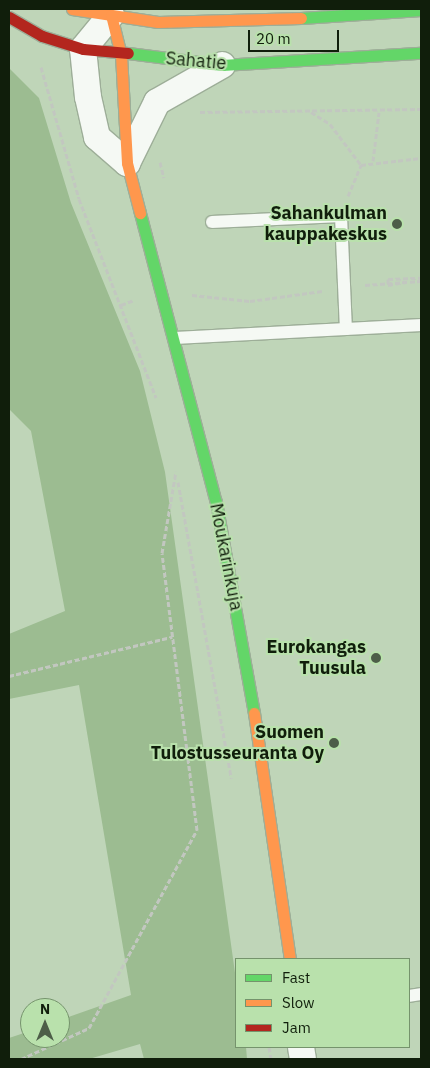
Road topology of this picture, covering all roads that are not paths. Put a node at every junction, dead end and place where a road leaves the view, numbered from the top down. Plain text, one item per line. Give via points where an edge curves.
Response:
1 (72, 9) edge
2 (421, 10) edge
3 (111, 15) junction
4 (9, 17) edge
5 (83, 50) junction
6 (421, 52) edge
7 (121, 55) junction
8 (222, 65) junction
9 (126, 163) junction
10 (212, 222) dead end
11 (421, 325) edge
12 (346, 329) junction
13 (176, 338) junction
14 (290, 958) edge

1 - 3 street, Sahatie
2 - 3 street, Sahatie via 216,24
3 - 5 street
3 - 7 street, Moukarinkuja
4 - 5 street, Sahatie via 42,36
5 - 7 street, Sahatie
5 - 9 street via 88,97 97,137
6 - 8 street, Sahatie
7 - 8 street, Sahatie via 200,59
7 - 9 street, Moukarinkuja
8 - 9 street via 157,102
9 - 13 street, Moukarinkuja
10 - 12 lane via 341,216
11 - 12 lane
12 - 13 lane
13 - 14 street, Moukarinkuja via 216,502 245,656

